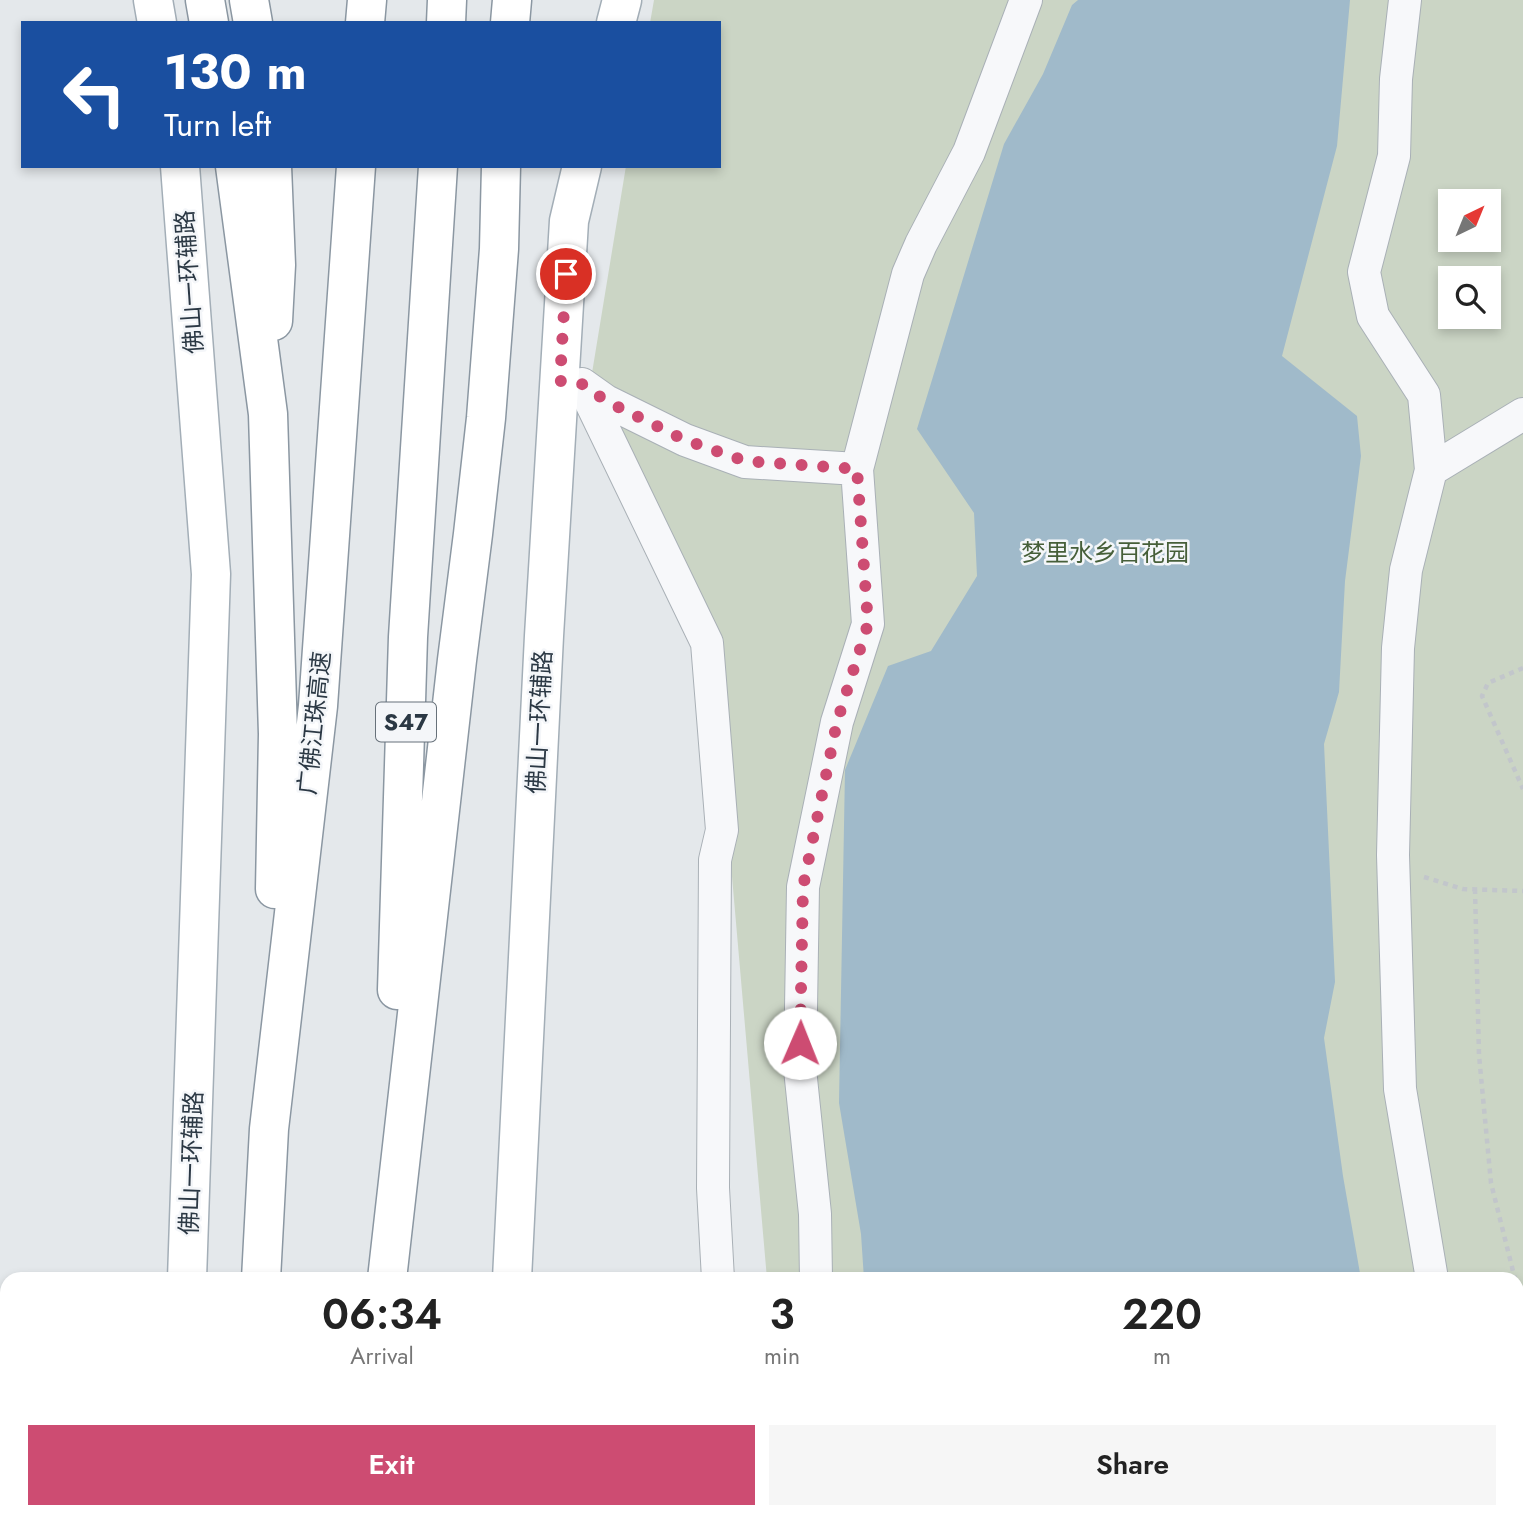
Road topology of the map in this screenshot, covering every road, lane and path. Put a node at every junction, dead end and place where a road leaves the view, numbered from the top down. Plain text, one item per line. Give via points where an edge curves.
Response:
1 (153, 0) edge
2 (205, 0) edge
3 (249, 0) edge
4 (367, 0) edge
5 (447, 0) edge
6 (512, 0) edge
7 (622, 0) edge
8 (1026, 0) edge
9 (1405, 0) edge
10 (157, 21) edge
11 (209, 21) edge
12 (253, 21) edge
13 (365, 21) edge
14 (446, 21) edge
15 (510, 21) edge
16 (617, 21) edge
17 (180, 168) edge
18 (235, 168) edge
19 (272, 168) edge
20 (356, 168) edge
21 (438, 168) edge
22 (501, 168) edge
23 (582, 168) edge
24 (571, 382) junction
25 (268, 414) junction
26 (1523, 414) edge
27 (857, 469) junction
28 (1431, 470) junction
29 (1523, 668) edge
30 (1523, 789) edge
31 (1393, 867) junction
32 (1475, 889) junction
33 (1523, 891) edge
34 (269, 1129) junction
35 (187, 1272) edge
36 (261, 1272) edge
37 (387, 1272) edge
38 (388, 1272) edge
39 (512, 1272) edge
40 (718, 1272) edge
41 (816, 1272) edge
42 (1431, 1272) edge
43 (1513, 1272) edge

1 - 10 main road
2 - 11 main road
3 - 12 main road
4 - 13 main road
5 - 14 main road
6 - 15 main road
7 - 16 main road
8 - 27 street via 969,152 908,274
9 - 28 street via 1394,156 1364,272 1373,316 1424,395
17 - 35 main road, 佛山一环辅路 via 211,574
18 - 25 main road
19 - 25 main road via 276,265
20 - 34 main road, 广佛江珠高速 via 318,706
21 - 37 main road, S47 via 408,637
22 - 38 main road via 486,418
23 - 24 main road, 佛山一环辅路 via 569,221
24 - 27 street via 685,440 745,461
24 - 39 main road, 佛山一环辅路 via 544,636
24 - 40 street via 707,643 722,830 715,860 713,1188
25 - 34 main road via 278,734
26 - 28 street
27 - 41 street via 868,624 837,722 803,887 800,1069 815,1213
28 - 31 street via 1406,570 1398,648
29 - 30 path via 1488,683 1482,696
31 - 32 path
31 - 42 street via 1400,1089
32 - 33 path
32 - 43 path via 1479,1055 1491,1183
34 - 36 main road, 广佛江珠高速

